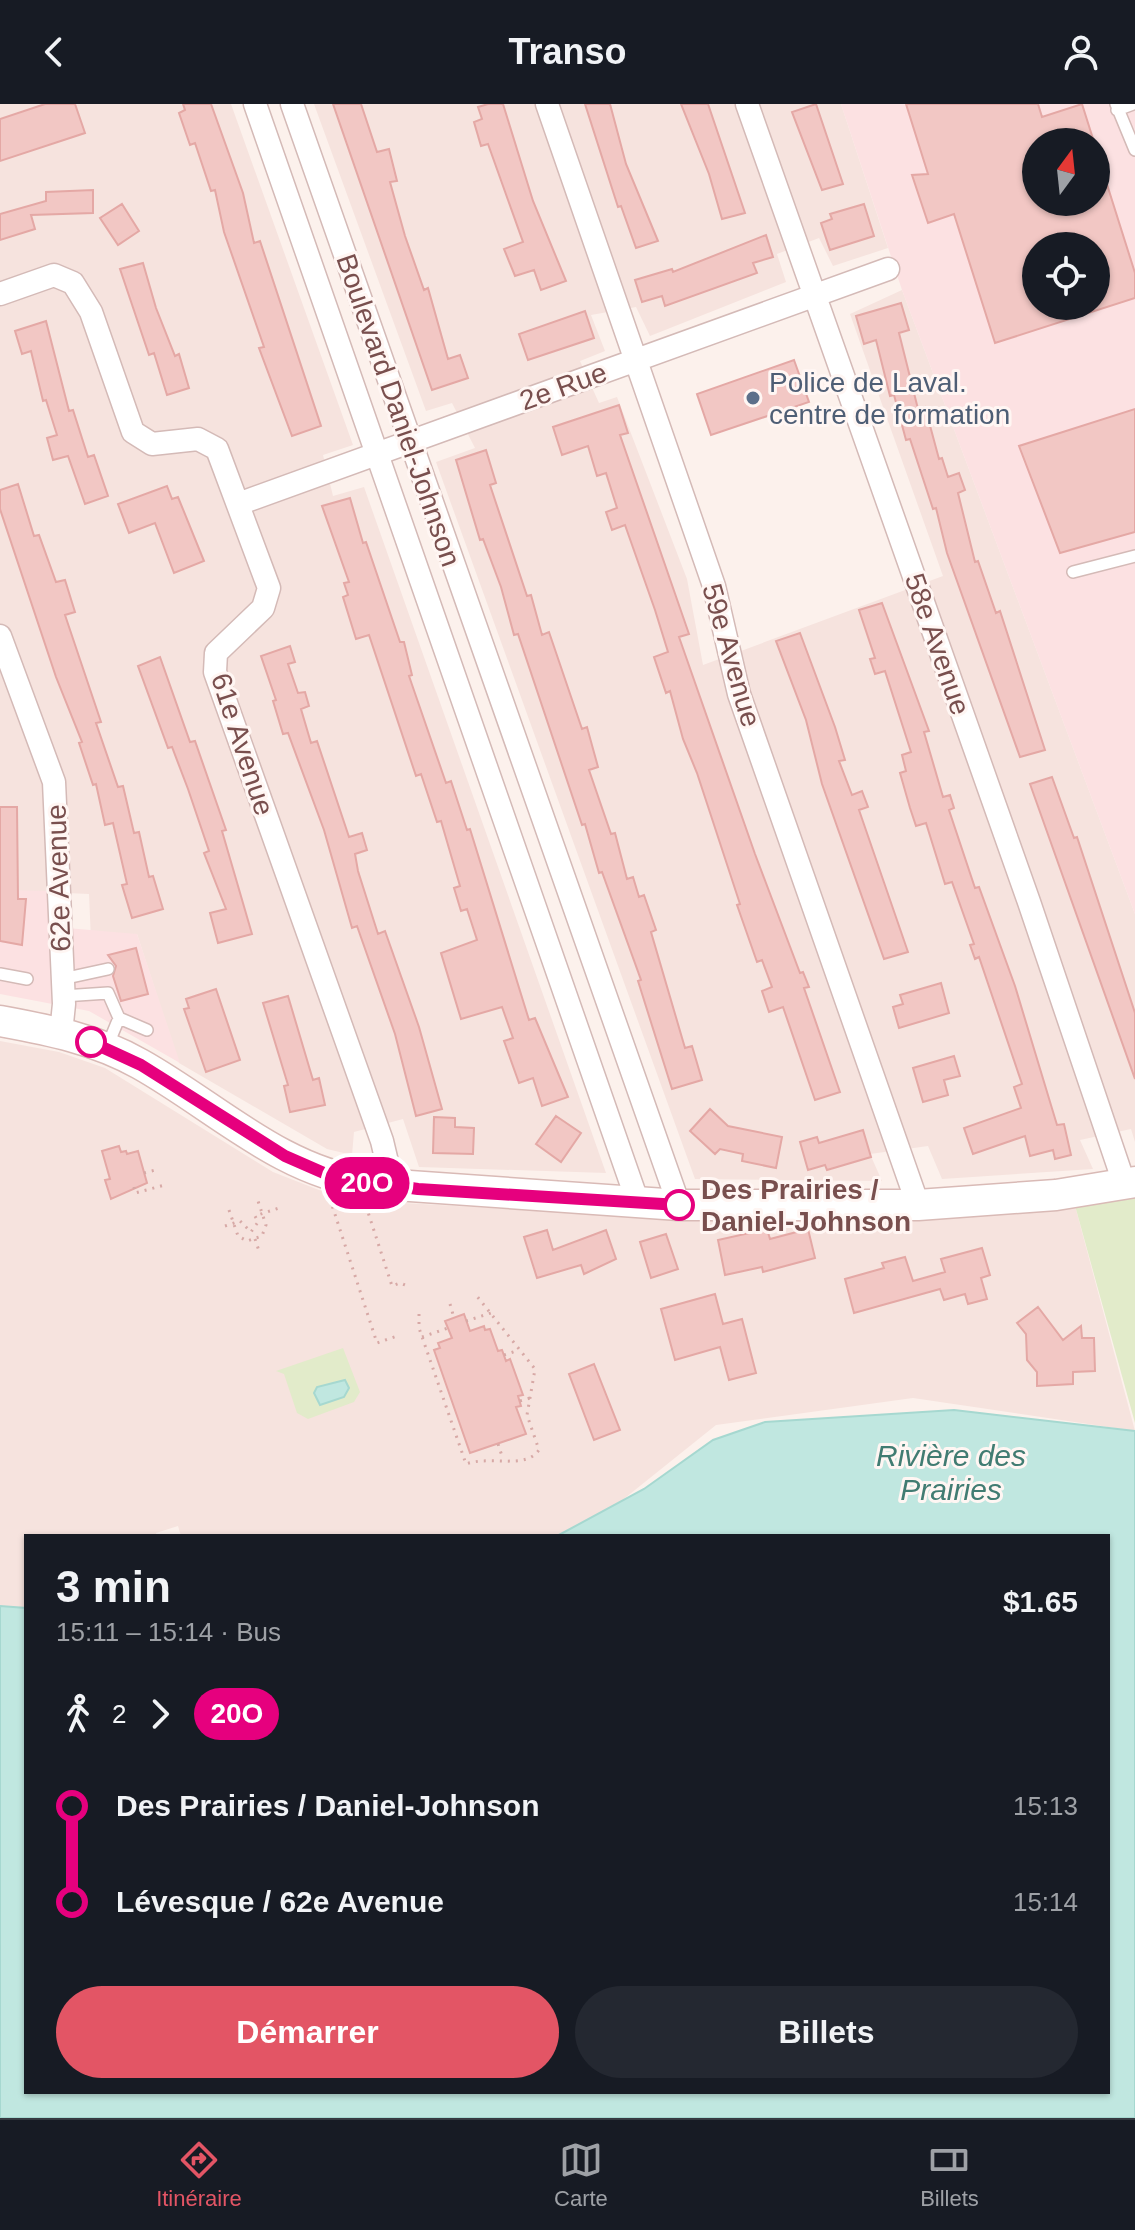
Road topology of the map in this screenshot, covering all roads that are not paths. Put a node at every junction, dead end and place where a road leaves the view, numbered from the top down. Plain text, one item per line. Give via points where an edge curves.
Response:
1 (255, 104) edge
2 (292, 104) edge
3 (547, 104) edge
4 (747, 104) edge
5 (1133, 104) edge
6 (1116, 107) edge
7 (1135, 150) edge
8 (317, 175) junction
9 (285, 189) junction
10 (888, 269) dead end
11 (0, 294) edge
12 (815, 296) junction
13 (634, 361) junction
14 (410, 441) junction
15 (377, 454) junction
16 (238, 504) junction
17 (1135, 556) edge
18 (1073, 572) dead end
19 (0, 636) edge
20 (482, 645) junction
21 (447, 656) junction
22 (565, 883) junction
23 (530, 892) junction
24 (108, 969) dead end
25 (0, 974) edge
26 (27, 979) dead end
27 (63, 987) junction
28 (119, 1018) junction
29 (0, 1021) edge
30 (147, 1030) dead end
31 (61, 1033) junction
32 (106, 1048) junction
33 (1130, 1184) edge
34 (376, 1192) junction
35 (638, 1203) junction
36 (679, 1205) junction
37 (918, 1205) junction

1 - 9 street, Boulevard Daniel-Johnson
2 - 8 street, Boulevard Daniel-Johnson
3 - 13 street, 59e Avenue
4 - 12 street, 58e Avenue
5 - 6 lane
6 - 7 lane
8 - 9 street
8 - 14 street, Boulevard Daniel-Johnson
9 - 15 street, Boulevard Daniel-Johnson
10 - 12 street, 2e Rue
11 - 16 street, 61e Avenue via 54,275 73,283 91,312 133,432 152,444 198,439 217,449
12 - 13 street, 2e Rue
12 - 33 street, 58e Avenue
13 - 14 street, 2e Rue
13 - 37 street, 59e Avenue via 714,586 739,694
14 - 15 street, 2e Rue
14 - 20 street, Boulevard Daniel-Johnson
15 - 16 street, 2e Rue
15 - 21 street, Boulevard Daniel-Johnson
16 - 34 street, 61e Avenue via 269,588 263,608 216,653 215,672 382,1141 387,1162
17 - 18 lane
19 - 27 street, 62e Avenue via 54,782
20 - 21 street
20 - 22 street, Boulevard Daniel-Johnson
21 - 23 street, Boulevard Daniel-Johnson
22 - 23 street
22 - 36 street, Boulevard Daniel-Johnson
23 - 35 street, Boulevard Daniel-Johnson
24 - 27 lane
25 - 26 lane
27 - 28 lane via 108,993
27 - 31 street, 62e Avenue
28 - 30 lane
28 - 32 lane
29 - 31 street
31 - 32 street
32 - 34 street via 159,1075 285,1156
33 - 37 street
34 - 35 street via 496,1193
35 - 36 street
36 - 37 street

